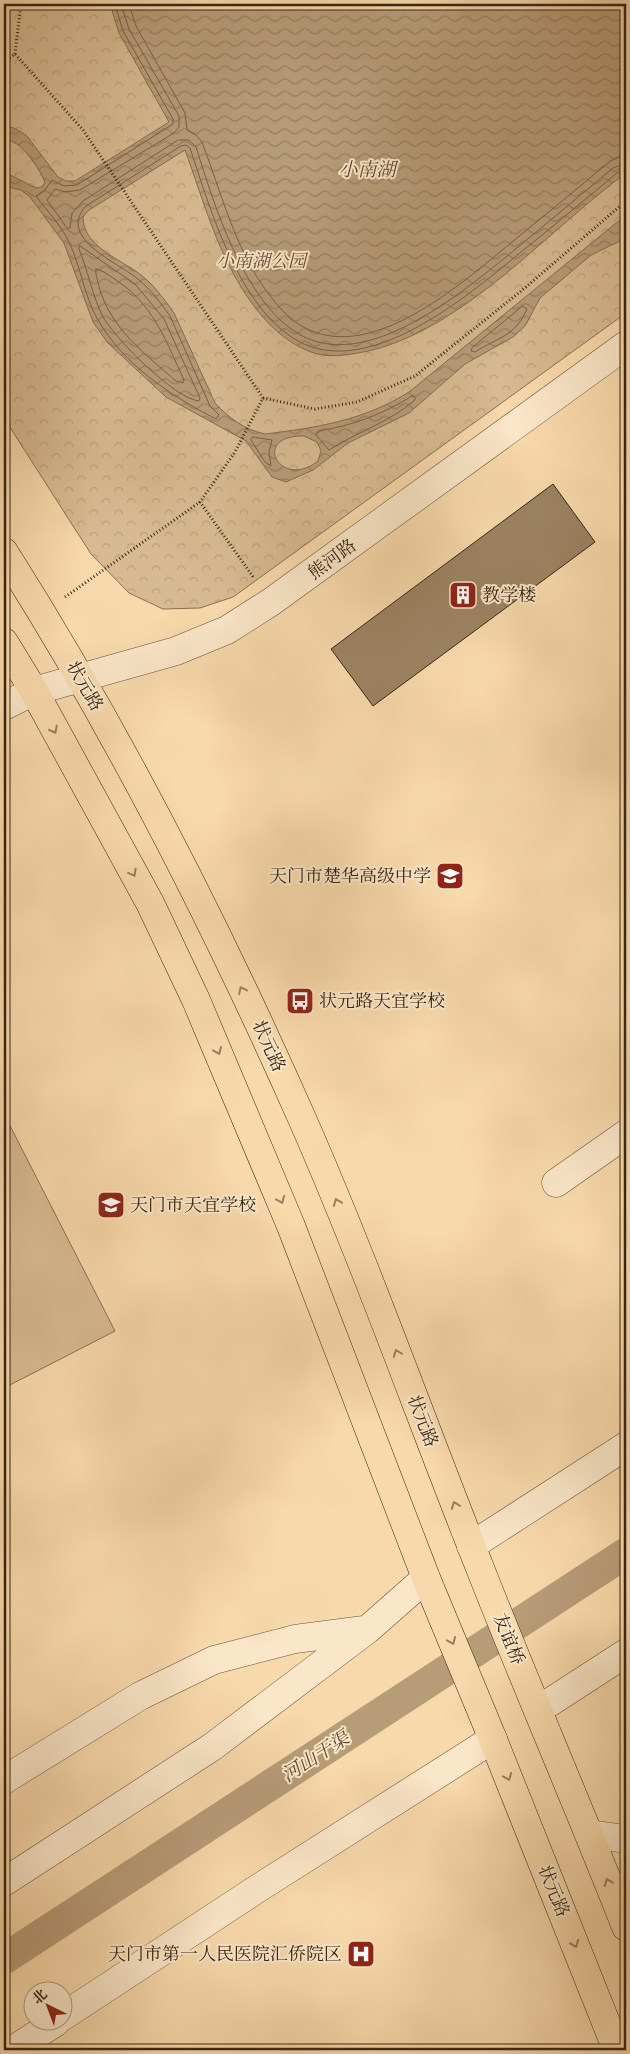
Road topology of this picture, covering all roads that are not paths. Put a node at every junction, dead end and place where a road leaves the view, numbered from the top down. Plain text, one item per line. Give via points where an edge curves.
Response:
1 (626, 345) edge
2 (4, 552) edge
3 (4, 642) edge
4 (80, 677) junction
5 (34, 691) junction
6 (4, 706) edge
7 (626, 1134) edge
8 (556, 1183) dead end
9 (626, 1436) edge
10 (626, 1446) edge
11 (588, 1471) junction
12 (475, 1556) junction
13 (430, 1587) junction
14 (367, 1630) junction
15 (626, 1652) edge
16 (538, 1710) junction
17 (492, 1735) junction
18 (4, 1780) edge
19 (590, 1834) junction
20 (626, 1838) edge
21 (4, 1882) edge
22 (626, 1927) edge
23 (72, 2010) edge
24 (41, 2032) edge
25 (13, 2050) edge
26 (617, 2050) edge

1 - 4 street, 熊河路 via 271,602 227,630 176,651
2 - 4 main road, 状元路
3 - 5 main road
4 - 5 street, 熊河路
12 -> 4 main road, 状元路 via 367,1276 304,1124 192,886 137,777
5 - 6 street, 熊河路
5 -> 13 main road via 150,903 196,1000 291,1226
7 - 8 street
9 - 11 street
10 - 11 street
11 - 12 street
12 - 16 main road, 友谊桥
13 - 14 street
13 -> 17 main road
14 - 18 street via 296,1639 214,1660 140,1696
14 - 21 street via 212,1747
15 - 16 street
16 - 19 main road
17 - 23 street
17 -> 26 main road, 状元路
19 - 20 street
22 -> 19 main road
24 - 25 street

